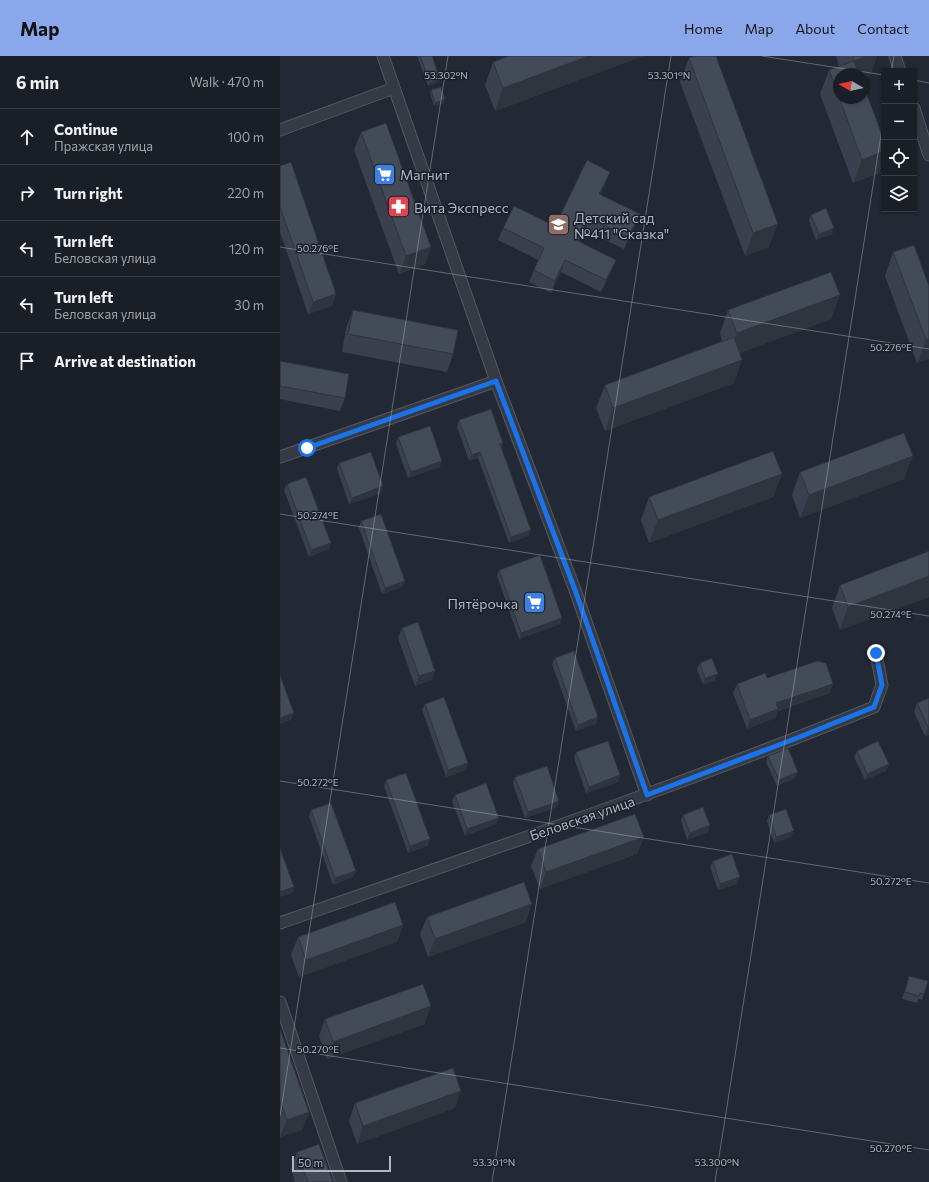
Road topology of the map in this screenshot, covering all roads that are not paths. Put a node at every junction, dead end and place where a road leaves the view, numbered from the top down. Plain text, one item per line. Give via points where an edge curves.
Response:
1 (383, 56) edge
2 (895, 56) edge
3 (899, 68) edge
4 (394, 88) junction
5 (917, 117) edge
6 (280, 130) edge
7 (929, 155) edge
8 (496, 381) junction
9 (280, 457) edge
10 (876, 653) dead end
11 (647, 795) junction
12 (280, 923) edge
13 (280, 1002) edge
14 (341, 1182) edge

1 - 4 street
2 - 3 street
4 - 6 street
4 - 8 street
5 - 7 street
8 - 9 street
8 - 11 street via 575,590
10 - 11 street, Беловская улица via 882,685 874,707
11 - 12 street, Беловская улица
13 - 14 street

